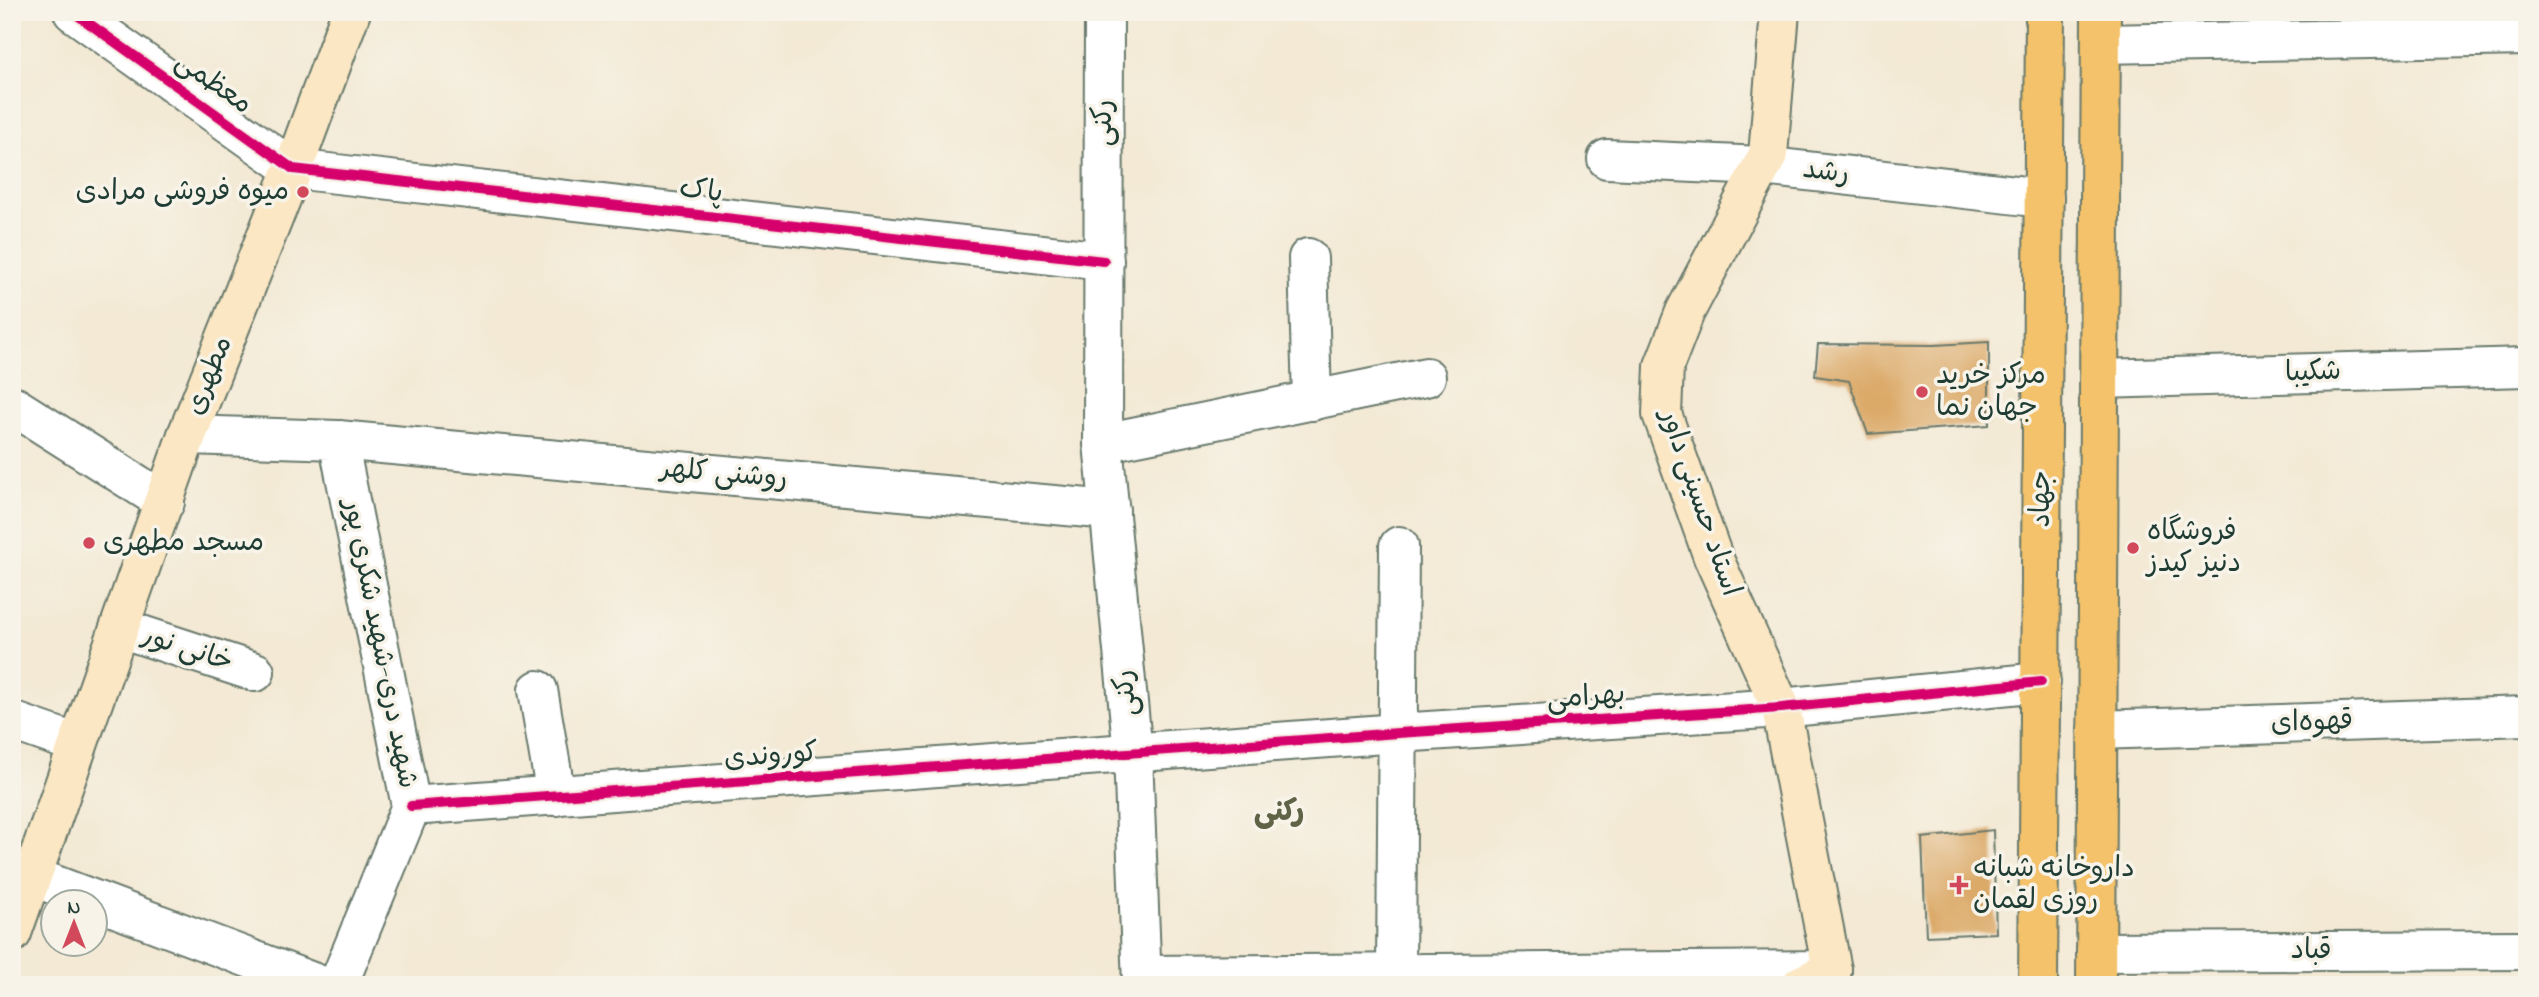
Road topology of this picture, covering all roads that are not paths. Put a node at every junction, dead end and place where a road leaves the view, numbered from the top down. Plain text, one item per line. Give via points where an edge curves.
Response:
1 (73, 12) edge
2 (351, 12) edge
3 (1104, 12) edge
4 (1780, 12) edge
5 (2045, 12) edge
6 (2101, 28) edge
7 (2527, 36) edge
8 (1606, 159) dead end
9 (1762, 166) junction
10 (293, 169) junction
11 (2044, 198) junction
12 (1308, 258) dead end
13 (1104, 261) junction
14 (2527, 367) edge
15 (1426, 377) dead end
16 (2099, 379) junction
17 (1312, 401) junction
18 (12, 405) edge
19 (187, 435) junction
20 (338, 440) junction
21 (1103, 443) junction
22 (165, 502) junction
23 (1110, 510) junction
24 (1399, 546) dead end
25 (120, 628) junction
26 (255, 672) dead end
27 (2041, 682) junction
28 (538, 690) dead end
29 (1782, 708) junction
30 (2527, 716) edge
31 (12, 721) edge
32 (2097, 730) junction
33 (1398, 733) junction
34 (78, 744) junction
35 (1133, 754) junction
36 (556, 796) junction
37 (411, 806) junction
38 (31, 876) junction
39 (12, 933) edge
40 (2527, 950) edge
41 (2096, 969) edge
42 (1396, 973) junction
43 (1816, 978) edge
44 (1142, 980) edge
45 (320, 985) edge
46 (338, 985) edge
47 (2038, 985) edge

1 - 10 street, معظمی
2 - 10 street, مطهری
3 - 13 street, رکنی
4 - 9 street, استاد حسینی داور via 1768,155
5 - 11 main road, جهاد
6 - 7 street
6 - 16 main road, جهاد
8 - 9 street, رشد
9 - 11 street, رشد
9 - 29 street, استاد حسینی داور via 1685,312 1664,366 1662,414 1713,557
10 - 13 street, پاک
10 - 19 street, مطهری
11 - 27 main road, جهاد
12 - 17 street
13 - 21 street, رکنی
14 - 16 street, شکیبا
15 - 17 street
16 - 32 main road, جهاد
17 - 21 street
18 - 22 street
19 - 20 street
19 - 22 street, مطهری
20 - 23 street, روشنی کلهر
20 - 37 street, شهید دری-شهید شکری پور
21 - 23 street, رکنی
22 - 25 street, مطهری
23 - 35 street, رکنی
24 - 33 street
25 - 26 street, خانی نور
25 - 34 street, مطهری
27 - 29 street, بهرامی
27 - 47 main road, جهاد
28 - 36 street
29 - 33 street, بهرامی
29 - 43 street, استاد حسینی داور
30 - 32 street, قهوه‌ای
31 - 34 street
32 - 41 main road, جهاد
33 - 35 street, بهرامی
33 - 42 street
34 - 38 street, مطهری
35 - 36 street, کوروندی
35 - 44 street, رکنی
36 - 37 street, کوروندی
37 - 46 street, شهید دری-شهید شکری پور
38 - 39 street, مطهری
38 - 45 street
40 - 41 street, قباد
42 - 43 street
42 - 44 street

